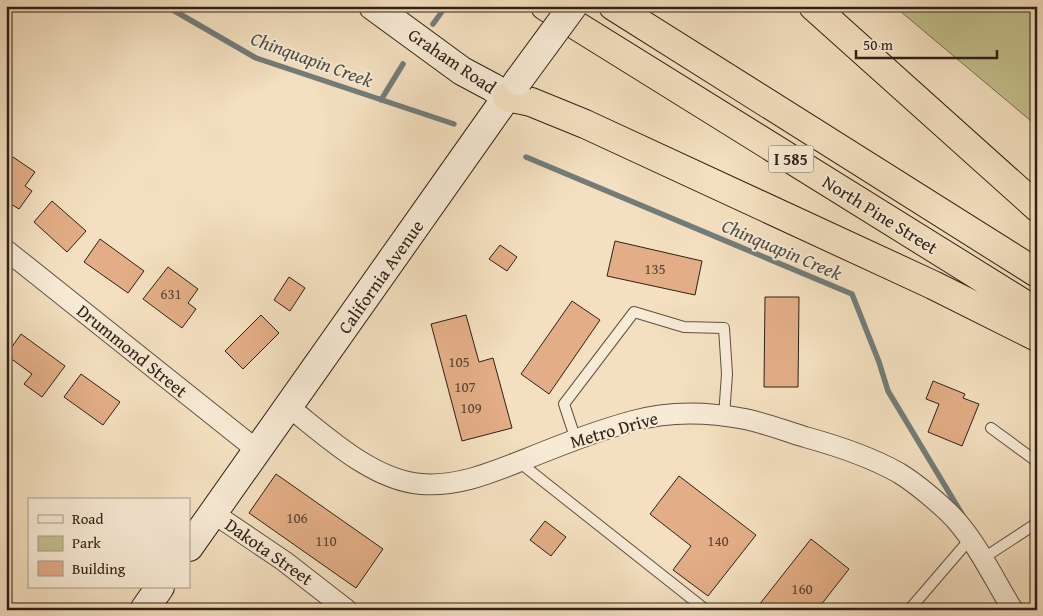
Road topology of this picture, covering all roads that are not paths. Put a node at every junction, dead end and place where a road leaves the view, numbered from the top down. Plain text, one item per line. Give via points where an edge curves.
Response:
1 (373, 6) edge
2 (545, 6) edge
3 (573, 6) edge
4 (613, 6) edge
5 (813, 6) edge
6 (513, 89) junction
7 (1037, 207) edge
8 (6, 250) edge
9 (1037, 273) edge
10 (1037, 312) edge
11 (1037, 337) edge
12 (289, 407) junction
13 (724, 416) junction
14 (991, 428) dead end
15 (576, 440) junction
16 (258, 451) junction
17 (518, 462) junction
18 (1037, 470) edge
19 (213, 513) junction
20 (1037, 523) edge
21 (970, 538) junction
22 (190, 546) edge
23 (982, 559) junction
24 (159, 588) edge
25 (144, 610) edge
26 (347, 610) edge
27 (706, 610) edge
28 (909, 610) edge
29 (1012, 610) edge

1 - 6 main road, Graham Road via 462,71 492,87
2 - 10 highway, North Pine Street / I 585
3 - 6 main road, California Avenue, bridge
4 - 9 highway, North Pine Street / I 585
5 - 7 highway
6 - 11 highway via 531,102 934,285
6 - 12 main road, California Avenue
8 - 16 street, Drummond Street
12 - 16 main road, California Avenue
12 - 17 street, Metro Drive via 366,465 392,478 420,484 448,484 476,478
13 - 15 street, Metro Drive via 671,414 634,420
13 - 15 lane via 727,374 724,328 684,327 634,312 564,404
13 - 21 street, Metro Drive via 872,459 926,492
14 - 18 lane via 1036,461
15 - 17 street, Metro Drive
16 - 19 main road, California Avenue
17 - 27 lane
19 - 22 main road, California Avenue
19 - 26 street, Dakota Street via 284,561
20 - 23 lane
21 - 23 street, Metro Drive
21 - 28 lane
23 - 29 street, Metro Drive
24 - 25 main road

